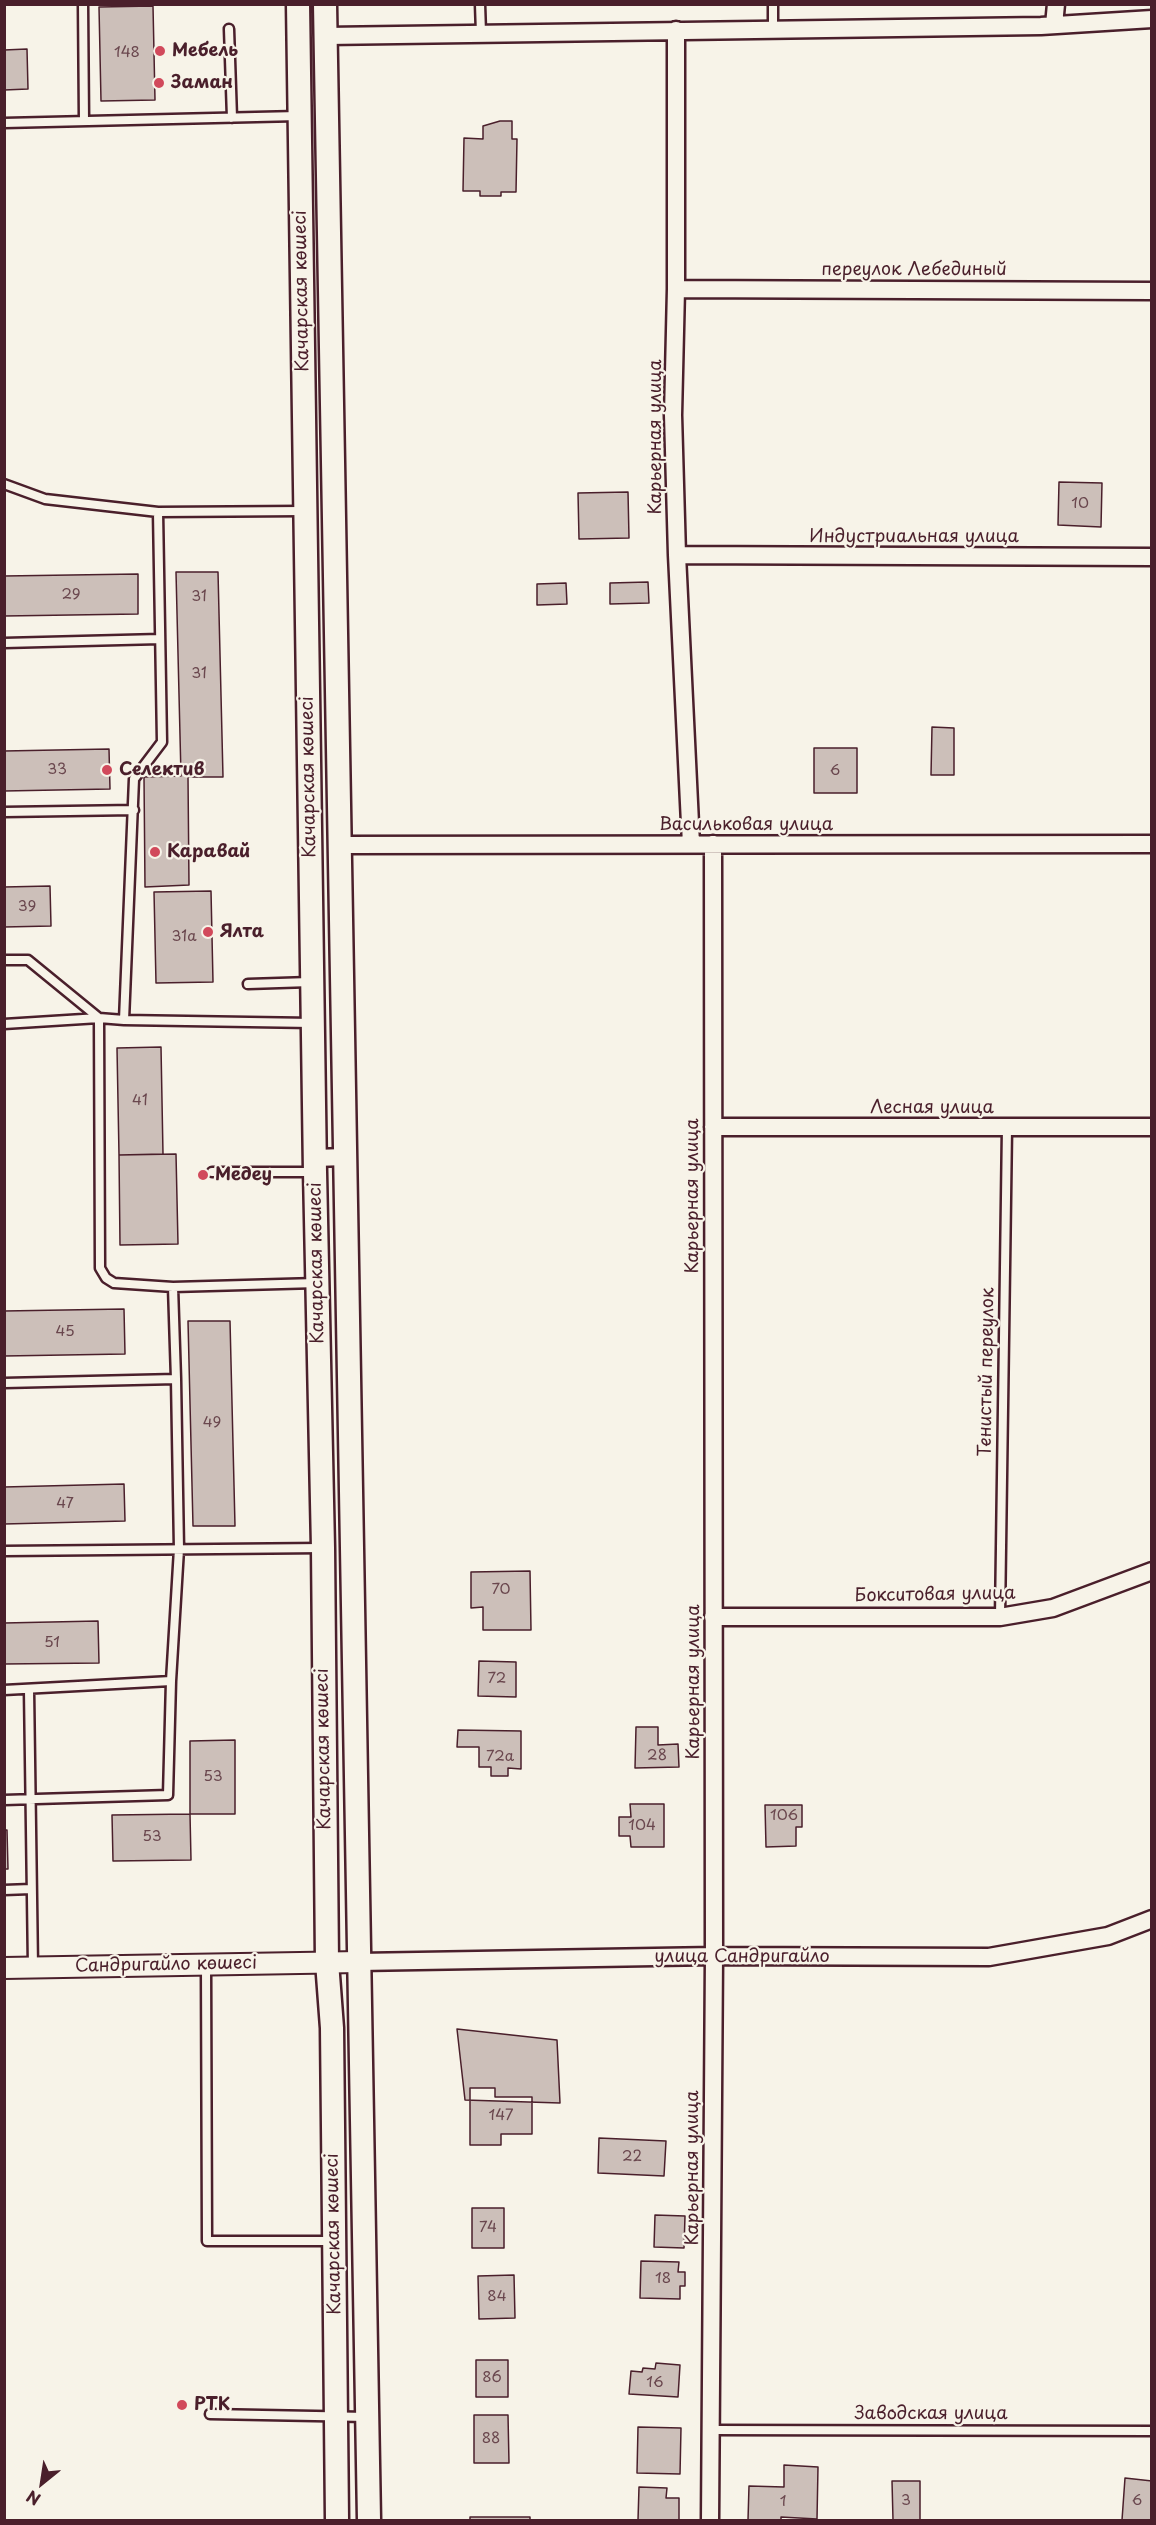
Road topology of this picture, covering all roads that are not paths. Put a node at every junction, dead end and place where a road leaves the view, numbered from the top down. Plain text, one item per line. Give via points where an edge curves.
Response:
1 (82, 4) edge
2 (298, 4) edge
3 (325, 4) edge
4 (480, 4) edge
5 (773, 4) edge
6 (1056, 4) edge
7 (1152, 20) edge
8 (1054, 25) junction
9 (228, 29) dead end
10 (773, 29) junction
11 (676, 30) junction
12 (482, 33) junction
13 (326, 36) junction
14 (299, 116) junction
15 (232, 118) junction
16 (84, 121) junction
17 (4, 123) edge
18 (302, 256) junction
19 (329, 256) junction
20 (676, 289) junction
21 (1152, 291) edge
22 (4, 484) edge
23 (305, 511) junction
24 (158, 512) junction
25 (676, 555) junction
26 (1152, 557) edge
27 (160, 639) junction
28 (4, 643) edge
29 (134, 810) junction
30 (4, 812) edge
31 (340, 844) junction
32 (691, 844) junction
33 (713, 844) junction
34 (1152, 844) edge
35 (4, 960) edge
36 (312, 982) junction
37 (248, 984) dead end
38 (99, 1018) junction
39 (123, 1020) junction
40 (313, 1023) junction
41 (4, 1024) edge
42 (713, 1127) junction
43 (1152, 1127) edge
44 (1007, 1128) junction
45 (345, 1157) junction
46 (315, 1165) junction
47 (212, 1172) dead end
48 (317, 1283) junction
49 (173, 1287) junction
50 (176, 1379) junction
51 (4, 1383) edge
52 (323, 1548) junction
53 (179, 1549) junction
54 (4, 1551) edge
55 (1152, 1571) edge
56 (713, 1617) junction
57 (1000, 1617) junction
58 (171, 1681) junction
59 (4, 1690) edge
60 (29, 1690) junction
61 (355, 1734) junction
62 (323, 1735) junction
63 (4, 1800) edge
64 (31, 1800) junction
65 (31, 1889) junction
66 (4, 1890) edge
67 (1152, 1919) edge
68 (714, 1956) junction
69 (327, 1962) junction
70 (359, 1962) junction
71 (206, 1964) junction
72 (33, 1967) junction
73 (4, 1968) edge
74 (334, 2241) junction
75 (210, 2414) dead end
76 (336, 2416) junction
77 (367, 2417) junction
78 (711, 2430) junction
79 (1152, 2431) edge
80 (336, 2520) edge
81 (369, 2520) edge
82 (710, 2520) edge

1 - 16 lane
2 - 14 main road, Качарская көшесі
3 - 13 main road, Качарская көшесі
4 - 12 lane
5 - 10 lane
6 - 8 street
7 - 8 street
8 - 10 street
9 - 15 lane
10 - 11 street
11 - 12 street
11 - 20 street, Карьерная улица
12 - 13 street
13 - 19 main road, Качарская көшесі
14 - 15 lane
14 - 18 main road, Качарская көшесі
15 - 16 lane
16 - 17 lane
18 - 19 street
18 - 23 main road, Качарская көшесі
19 - 31 main road, Качарская көшесі
20 - 21 street, переулок Лебединый
20 - 25 street, Карьерная улица
22 - 24 lane via 45,499
23 - 24 lane
23 - 36 main road, Качарская көшесі
24 - 27 lane
25 - 26 street, Индустриальная улица
25 - 32 street, Карьерная улица
27 - 28 lane
27 - 29 lane via 162,742 134,779
29 - 30 lane
29 - 39 lane
31 - 32 street, Васильковая улица
31 - 45 main road, Качарская көшесі
32 - 33 street, Васильковая улица
33 - 34 street, Васильковая улица
33 - 42 street, Карьерная улица
35 - 38 lane via 28,960
36 - 37 lane
36 - 40 main road, Качарская көшесі
38 - 39 lane
38 - 41 lane
38 - 49 lane via 100,1268 114,1283
39 - 40 lane
40 - 46 main road, Качарская көшесі
42 - 44 street, Лесная улица
42 - 56 street, Карьерная улица
43 - 44 street, Лесная улица
44 - 57 lane, Тенистый переулок
45 - 46 street
45 - 61 main road, Качарская көшесі
46 - 47 lane
46 - 48 main road, Качарская көшесі
48 - 49 lane
48 - 52 main road, Качарская көшесі
49 - 50 lane
50 - 51 lane
50 - 53 lane
52 - 53 lane
52 - 62 main road, Качарская көшесі
53 - 54 lane
53 - 58 lane
55 - 57 street, Бокситовая улица via 1053,1608
56 - 57 street, Бокситовая улица
56 - 68 street, Карьерная улица
58 - 60 lane
58 - 64 lane via 168,1795
59 - 60 lane
60 - 64 lane
61 - 62 street
61 - 70 main road, Качарская көшесі
62 - 69 main road, Качарская көшесі
63 - 64 lane
64 - 65 lane
65 - 66 lane
65 - 72 lane
67 - 68 street, улица Сандригайло via 1108,1936 989,1957
68 - 70 street, улица Сандригайло
68 - 78 street, Карьерная улица
69 - 70 street, улица Сандригайло
69 - 71 street, Сандригайло көшесі
69 - 74 main road, Качарская көшесі via 332,2028
70 - 77 main road, Качарская көшесі
71 - 72 street, Сандригайло көшесі
71 - 74 lane via 207,2241
72 - 73 street, Сандригайло көшесі
74 - 76 main road, Качарская көшесі
75 - 76 lane
76 - 77 lane
76 - 80 main road, Качарская көшесі
77 - 81 main road, Качарская көшесі
78 - 79 lane, Заводская улица
78 - 82 street, Карьерная улица

